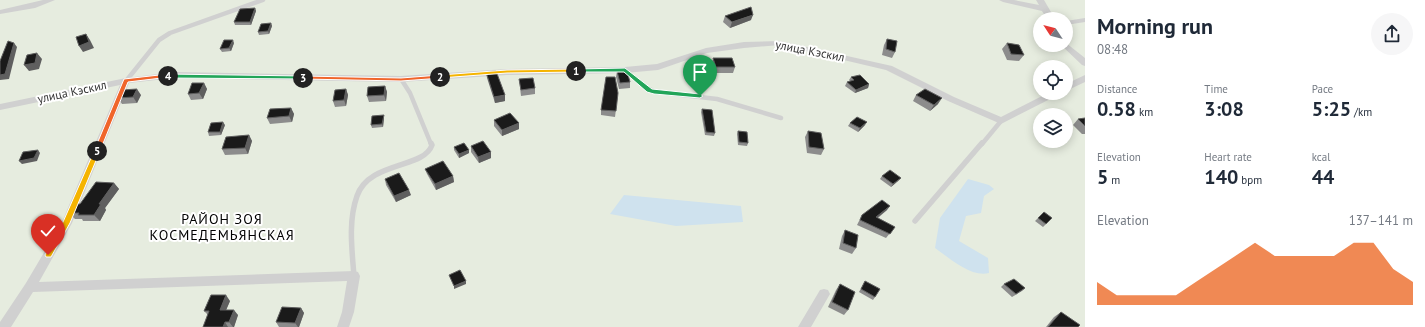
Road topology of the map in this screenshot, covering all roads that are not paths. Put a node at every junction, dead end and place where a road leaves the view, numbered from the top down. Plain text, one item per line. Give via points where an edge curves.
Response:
1 (51, 0) edge
2 (263, 0) edge
3 (1003, 0) edge
4 (1040, 0) edge
5 (1046, 9) junction
6 (0, 12) edge
7 (1048, 12) edge
8 (1085, 20) edge
9 (1073, 22) edge
10 (1073, 52) edge
11 (1085, 63) edge
12 (625, 70) junction
13 (1085, 78) edge
14 (401, 79) junction
15 (126, 81) junction
16 (1073, 84) edge
17 (1041, 100) edge
18 (0, 107) edge
19 (781, 118) dead end
20 (1000, 121) junction
21 (915, 221) dead end
22 (354, 276) junction
23 (30, 287) junction
24 (824, 294) dead end
25 (4, 327) edge
26 (342, 327) edge
27 (804, 327) edge

1 - 6 street
2 - 15 lane via 170,33 159,40
3 - 5 street
4 - 5 street
5 - 7 street
8 - 9 street
10 - 11 street
12 - 14 street, улица Кэскил via 507,72
12 - 19 lane via 644,88 656,92 717,99
12 - 20 street, улица Кэскил via 658,67 706,51 780,43 889,68
13 - 16 street
14 - 15 street, улица Кэскил via 174,75
14 - 22 lane via 410,93 432,146 430,152 423,156 370,177 361,186 352,218
15 - 18 street, улица Кэскил
15 - 23 street via 67,223
17 - 20 street
20 - 21 lane
22 - 23 street
22 - 26 street via 348,312
23 - 25 street
24 - 27 street

